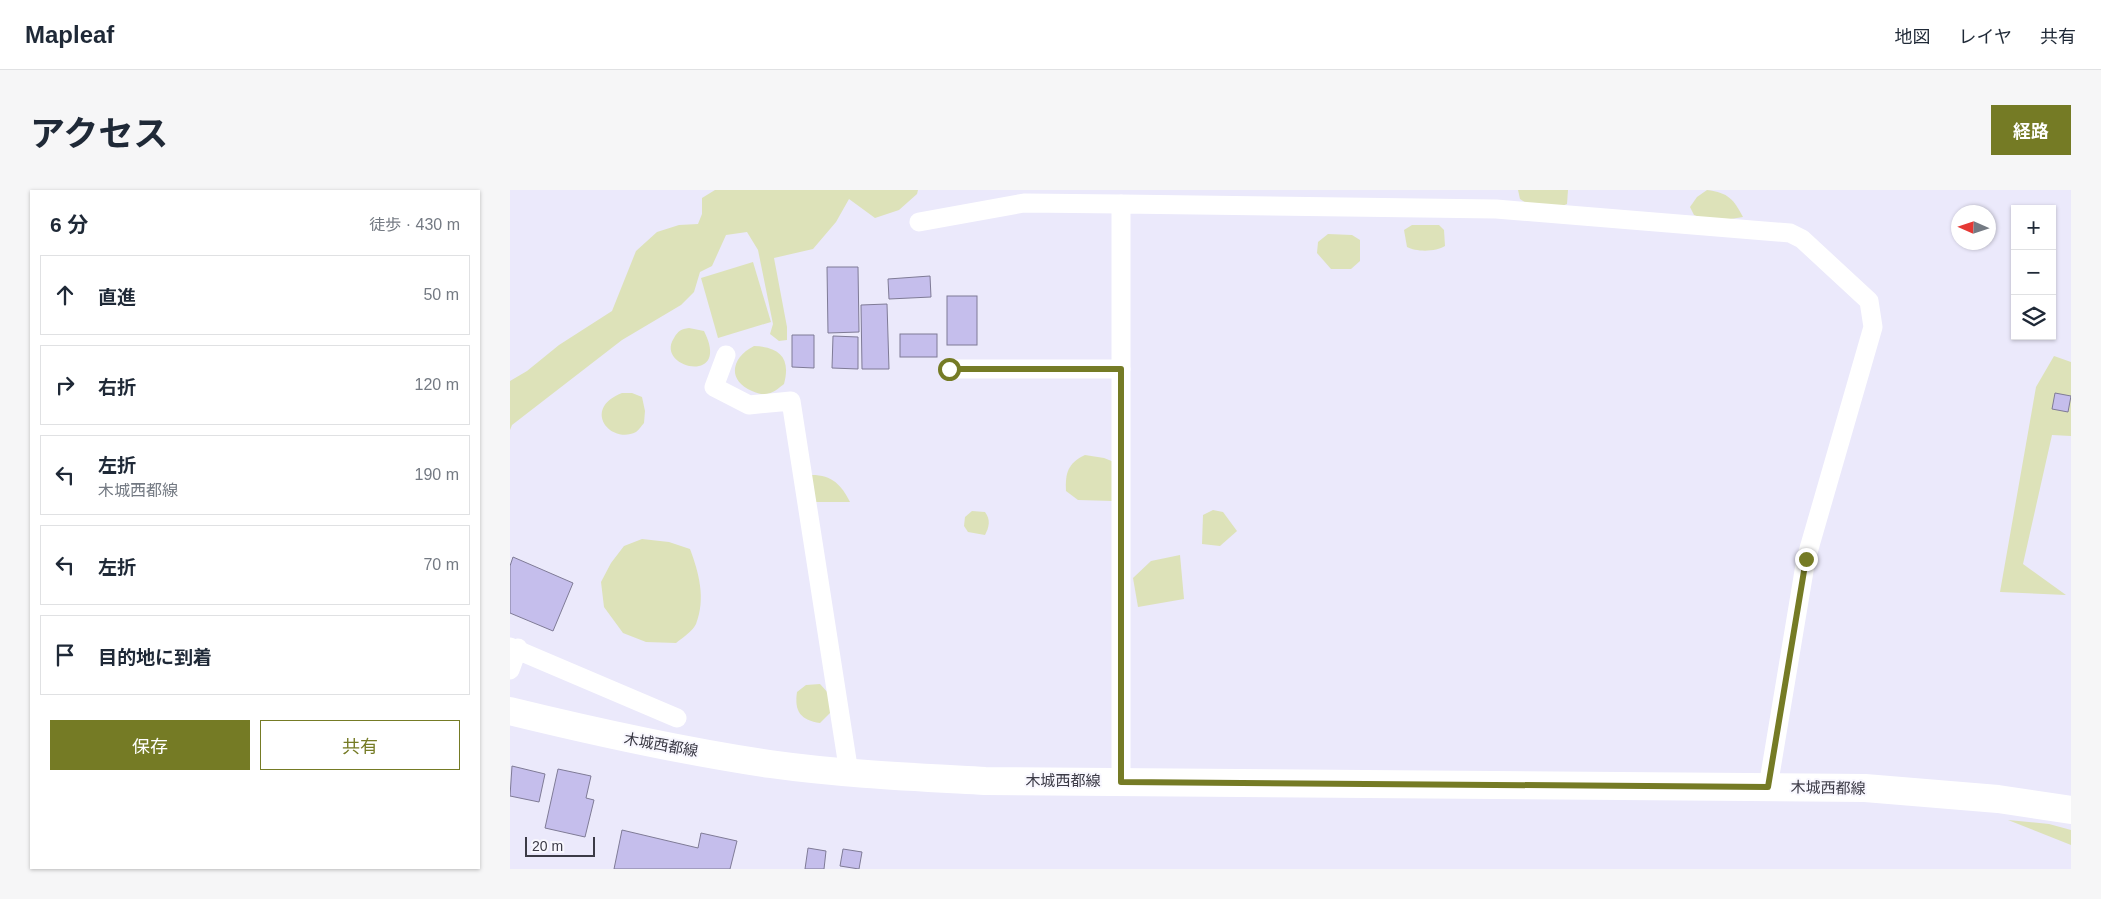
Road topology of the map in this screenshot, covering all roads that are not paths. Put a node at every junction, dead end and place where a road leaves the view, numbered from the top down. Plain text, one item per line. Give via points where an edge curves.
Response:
1 (1121, 204) junction
2 (919, 222) dead end
3 (726, 355) dead end
4 (949, 369) dead end
5 (1121, 369) junction
6 (514, 647) edge
7 (510, 670) edge
8 (510, 711) edge
9 (677, 718) dead end
10 (849, 773) junction
11 (1121, 782) junction
12 (1768, 787) junction
13 (2071, 810) edge

1 - 2 street via 1024,203
1 - 5 street
1 - 12 street via 1496,209 1790,233 1802,239 1869,301 1873,327 1806,559
3 - 10 street via 714,387 749,405 791,401
4 - 5 street
5 - 11 street
6 - 7 street
6 - 9 street
8 - 10 main road, 木城西都線 via 623,738 769,764
10 - 11 main road, 木城西都線 via 985,781
11 - 12 main road, 木城西都線
12 - 13 main road, 木城西都線 via 1865,788 1998,799

